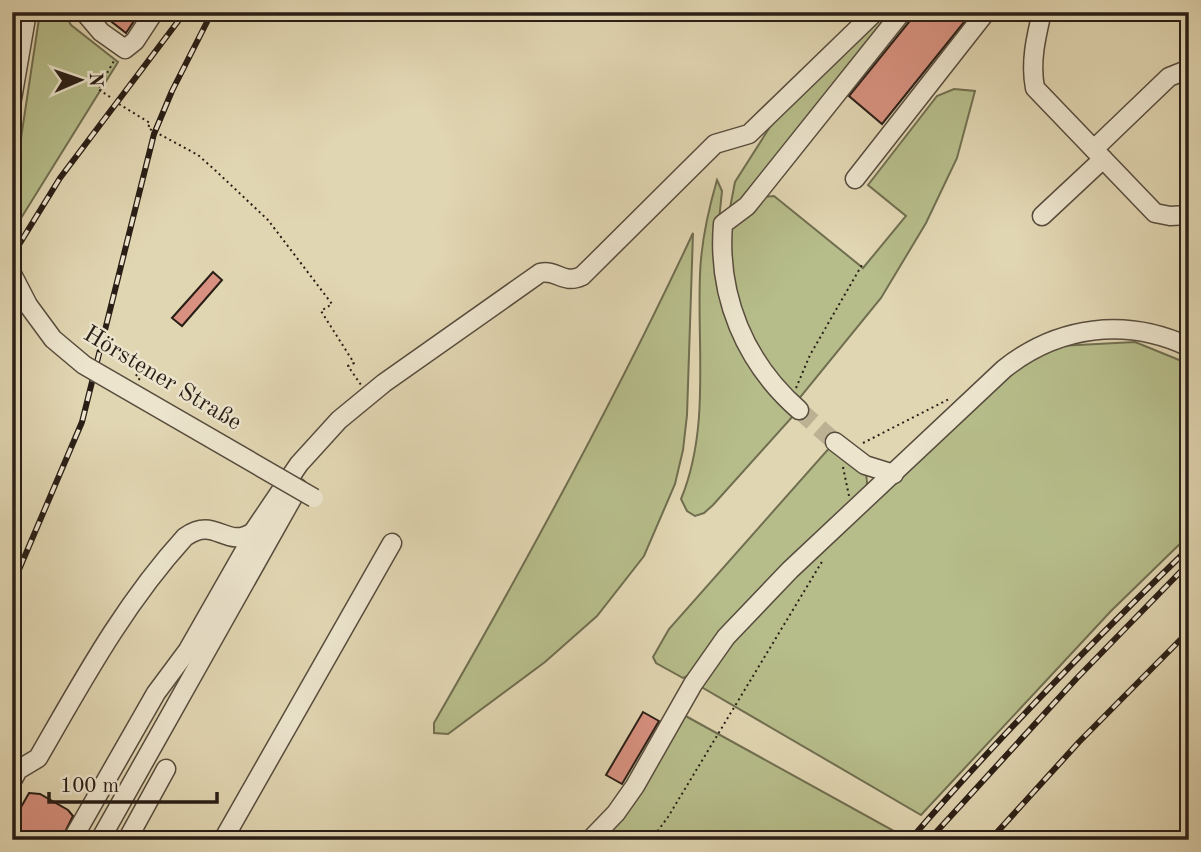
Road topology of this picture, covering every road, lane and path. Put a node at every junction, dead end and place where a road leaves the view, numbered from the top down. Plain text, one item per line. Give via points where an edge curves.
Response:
1 (27, 12) edge
2 (85, 12) edge
3 (154, 12) edge
4 (875, 12) edge
5 (902, 12) edge
6 (986, 12) edge
7 (1042, 12) edge
8 (121, 48) junction
9 (1189, 69) edge
10 (110, 97) dead end
11 (12, 99) edge
12 (119, 104) dead end
13 (1098, 154) junction
14 (855, 180) dead end
15 (1189, 215) edge
16 (1042, 216) dead end
17 (863, 263) dead end
18 (12, 274) edge
19 (1189, 347) edge
20 (136, 376) dead end
21 (139, 379) dead end
22 (368, 395) junction
23 (796, 407) joint
24 (837, 443) joint
25 (894, 474) junction
26 (298, 488) junction
27 (314, 498) dead end
28 (849, 504) dead end
29 (259, 526) junction
30 (392, 543) dead end
31 (826, 555) dead end
32 (166, 769) dead end
33 (12, 782) edge
34 (72, 840) edge
35 (100, 840) edge
36 (127, 840) edge
37 (223, 840) edge
38 (590, 840) edge
39 (651, 840) edge

1 - 11 street
2 - 8 street
3 - 8 street via 135,41
4 - 22 street via 749,134 715,144 582,276 569,280 540,273
5 - 23 street via 747,206 723,224 724,272 739,328 757,363
6 - 14 street
7 - 13 street via 1034,51 1035,88
8 - 10 path via 98,89
9 - 13 street via 1170,78
12 - 22 path via 150,124 148,128 204,160 268,220 332,304 321,311
13 - 15 street via 1155,213
13 - 16 street
17 - 23 path via 802,372
18 - 26 street, Hörstener Straße, bridge via 53,339 84,365
19 - 25 street via 1158,335 1121,329 1085,331 1031,348
20 - 21 path via 143,373
22 - 29 street via 304,458
24 - 25 street via 865,464
24 - 28 path
25 - 38 street via 726,636 635,786
26 - 27 street, Hörstener Straße, bridge
26 - 35 street
29 - 33 street via 245,538 206,528 186,537 135,596 38,758 19,770
29 - 34 street
30 - 37 street
31 - 39 path
32 - 36 street

